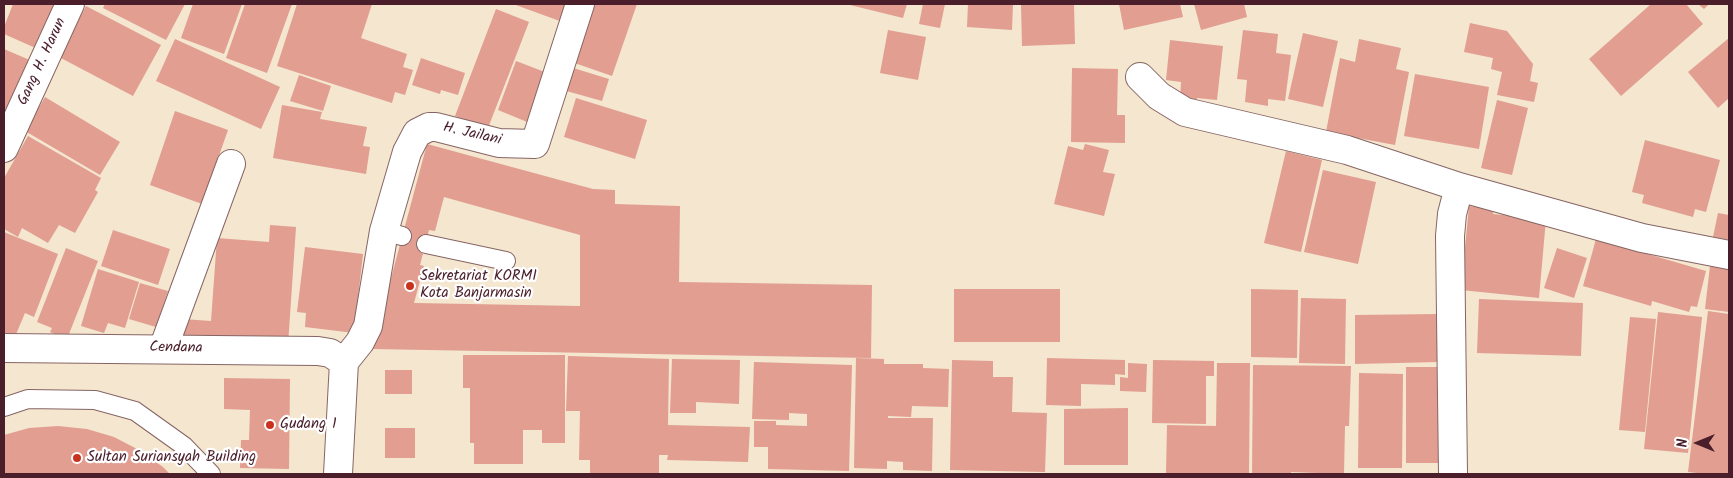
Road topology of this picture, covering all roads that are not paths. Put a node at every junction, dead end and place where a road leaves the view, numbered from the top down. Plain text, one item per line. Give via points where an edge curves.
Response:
1 (70, 4) edge
2 (580, 4) edge
3 (1140, 77) dead end
4 (4, 148) edge
5 (231, 164) dead end
6 (1459, 187) junction
7 (426, 244) dead end
8 (1729, 256) edge
9 (506, 261) dead end
10 (4, 348) edge
11 (163, 349) junction
12 (344, 362) junction
13 (4, 407) edge
14 (211, 474) edge
15 (338, 474) edge
16 (1453, 474) edge

1 - 4 street, Gang H. Harun
2 - 12 street, H. Jailani via 535,144 499,143 436,127 420,131 408,152 393,233 368,326
3 - 6 street via 1159,96 1185,112 1347,150
5 - 11 street
6 - 8 street via 1642,238
6 - 16 street via 1450,236
7 - 9 lane
10 - 11 street, Cendana
11 - 12 street, Cendana via 318,351 330,353
12 - 15 street
13 - 14 lane via 28,399 95,400 135,410 184,446

